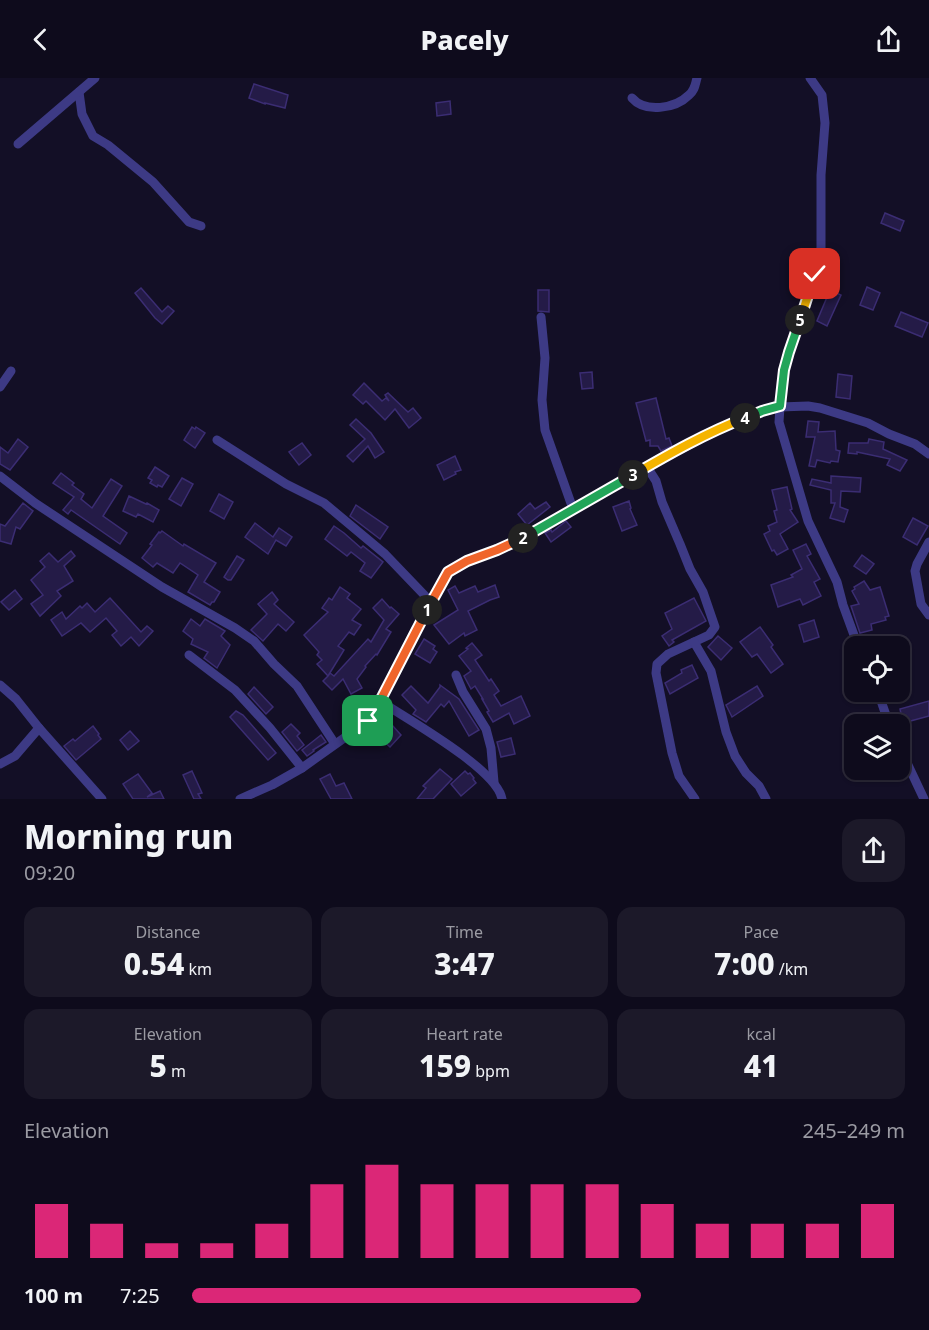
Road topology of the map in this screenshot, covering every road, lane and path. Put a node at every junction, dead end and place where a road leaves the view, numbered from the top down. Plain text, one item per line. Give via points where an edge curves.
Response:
1 (95, 78) edge
2 (697, 78) edge
3 (810, 78) edge
4 (80, 92) junction
5 (632, 98) dead end
6 (18, 144) dead end
7 (201, 226) dead end
8 (541, 317) dead end
9 (11, 371) dead end
10 (0, 387) edge
11 (780, 406) junction
12 (218, 440) dead end
13 (929, 454) edge
14 (647, 467) junction
15 (0, 476) edge
16 (573, 509) junction
17 (929, 542) edge
18 (431, 602) junction
19 (929, 615) edge
20 (854, 636) edge
21 (694, 642) junction
22 (189, 655) dead end
23 (456, 675) dead end
24 (0, 685) edge
25 (380, 701) junction
26 (39, 728) junction
27 (335, 744) junction
28 (0, 764) edge
29 (302, 768) junction
30 (910, 769) edge
31 (494, 782) junction
32 (102, 799) edge
33 (240, 799) edge
34 (502, 799) edge
35 (695, 799) edge
36 (766, 799) edge
37 (924, 799) edge

1 - 4 street
2 - 5 street via 688,96 674,104 646,107
3 - 11 street via 822,95 825,123 821,248 784,370
4 - 6 street
4 - 7 street via 82,114 93,136 153,182 189,222
8 - 16 street via 545,430
9 - 10 street
11 - 13 street via 820,408 868,423
11 - 14 street via 727,425
11 - 20 street via 779,422 808,521 837,582
12 - 18 street via 286,484 324,503 385,554
14 - 16 street
14 - 21 street via 715,627 709,635
15 - 27 street via 162,587 254,641 297,686
16 - 18 street via 527,536 448,572
17 - 19 street via 915,571 921,604
18 - 25 street
21 - 35 street via 668,654 657,664 656,673 679,776
21 - 36 street via 711,671 735,756
22 - 29 street via 235,690
23 - 31 street via 486,729
24 - 26 street
25 - 27 street via 368,721
25 - 31 street via 456,750
26 - 28 street via 15,756
26 - 32 street
27 - 29 street
29 - 33 street
30 - 37 street
31 - 34 street

